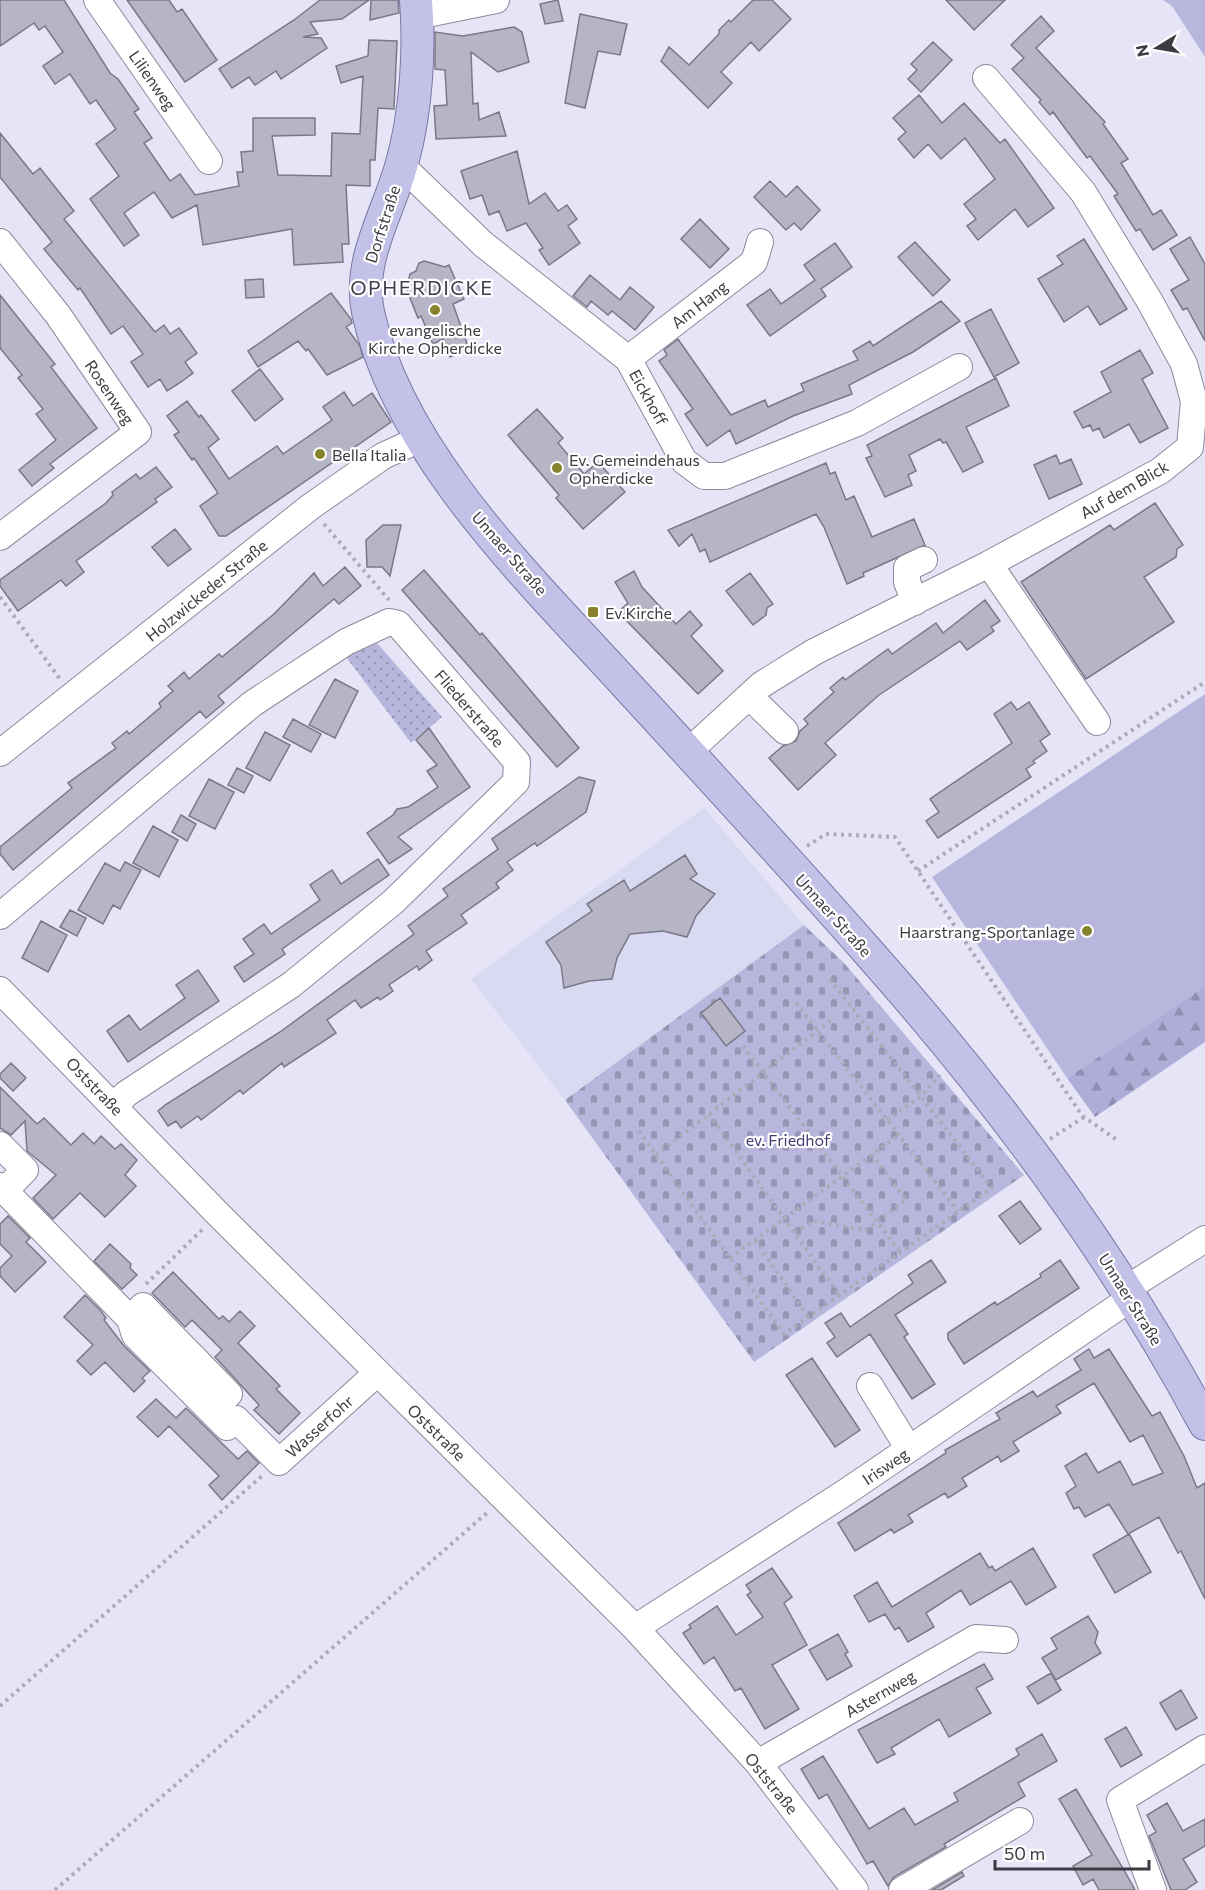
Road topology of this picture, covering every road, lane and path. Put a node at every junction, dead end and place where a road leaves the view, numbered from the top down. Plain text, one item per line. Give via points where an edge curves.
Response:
1 (97, 0) edge
2 (496, 0) edge
3 (417, 8) edge
4 (986, 78) dead end
5 (209, 161) dead end
6 (402, 166) junction
7 (0, 242) edge
8 (760, 242) dead end
9 (628, 359) junction
10 (959, 367) dead end
11 (420, 439) junction
12 (310, 507) junction
13 (0, 537) edge
14 (924, 560) dead end
15 (989, 564) junction
16 (0, 597) edge
17 (915, 602) junction
18 (388, 622) junction
19 (1205, 682) edge
20 (749, 696) junction
21 (73, 697) junction
22 (1097, 722) dead end
23 (785, 731) dead end
24 (688, 752) junction
25 (0, 753) edge
26 (803, 849) dead end
27 (918, 871) junction
28 (0, 916) edge
29 (828, 977) dead end
30 (0, 990) edge
31 (796, 1003) dead end
32 (834, 1018) dead end
33 (818, 1030) junction
34 (742, 1046) dead end
35 (945, 1070) dead end
36 (763, 1073) junction
37 (921, 1096) junction
38 (114, 1106) junction
39 (709, 1114) junction
40 (887, 1120) junction
41 (639, 1131) dead end
42 (899, 1135) junction
43 (1117, 1140) dead end
44 (0, 1145) edge
45 (872, 1154) junction
46 (656, 1155) junction
47 (842, 1176) junction
48 (2, 1188) edge
49 (958, 1211) junction
50 (218, 1214) junction
51 (784, 1219) junction
52 (877, 1222) junction
53 (795, 1233) junction
54 (1205, 1239) edge
55 (755, 1240) junction
56 (900, 1252) junction
57 (730, 1258) junction
58 (1129, 1294) junction
59 (839, 1295) junction
60 (125, 1314) junction
61 (808, 1317) junction
62 (377, 1373) junction
63 (870, 1386) dead end
64 (1205, 1424) edge
65 (909, 1449) junction
66 (279, 1462) junction
67 (504, 1497) junction
68 (634, 1628) junction
69 (1005, 1640) dead end
70 (0, 1706) edge
71 (1205, 1748) edge
72 (758, 1763) junction
73 (1020, 1821) dead end
74 (55, 1890) edge
75 (855, 1890) edge
76 (902, 1890) edge
77 (1153, 1890) edge

1 - 5 street, Lilienweg
2 - 3 street
3 - 6 main road, Dorfstraße via 411,114
4 - 15 street, Auf dem Blick via 1083,192 1184,364 1194,401 1190,447 1160,471
6 - 9 street, Eickhoff via 483,244
6 - 11 main road, Dorfstraße via 371,252 365,293 390,376
7 - 13 street, Rosenweg via 58,315 138,432
8 - 9 street, Am Hang via 753,262
9 - 10 street, Eickhoff via 684,461 704,476 725,476 857,423
11 - 12 street, Holzwickeder Straße via 383,456
11 - 24 main road, Unnaer Straße via 480,520
12 - 18 path via 391,602
12 - 21 street, Holzwickeder Straße
14 - 17 street via 908,568 907,582
15 - 17 street, Auf dem Blick
15 - 22 street
16 - 21 path
17 - 20 street, Auf dem Blick via 814,652
18 - 28 street via 346,642 252,704
18 - 38 street, Fliederstraße via 398,624 517,762 516,782 393,902 291,985 126,1094
19 - 27 path
20 - 23 street
20 - 24 street, Auf dem Blick
21 - 25 street, Holzwickeder Straße
24 - 58 main road, Unnaer Straße via 976,1079
26 - 27 path via 826,834 895,837
27 - 43 path via 1079,1111
29 - 37 path
30 - 38 street, Oststraße
31 - 33 path
32 - 33 path
33 - 36 path
33 - 40 path
34 - 36 path
35 - 37 path
36 - 39 path
36 - 47 path
37 - 40 path
37 - 49 path via 992,1188
38 - 50 street, Oststraße
39 - 46 path
39 - 51 path
40 - 42 path
41 - 46 path
42 - 45 path
42 - 49 path
44 - 48 street, Wasserfohr via 25,1170
45 - 47 path
45 - 52 path via 906,1200
46 - 57 path
47 - 51 path
47 - 52 path
48 - 60 street, Wasserfohr
49 - 56 path
50 - 60 path
50 - 62 street, Oststraße
51 - 53 path
51 - 55 path
52 - 53 path via 866,1230 813,1221
52 - 56 path
53 - 59 path
54 - 58 street, Irisweg
55 - 57 path
55 - 61 path
56 - 59 path
57 - 61 path via 784,1334
58 - 64 main road, Unnaer Straße
58 - 65 street, Irisweg
59 - 61 path
60 - 66 street, Wasserfohr via 135,1335 227,1427 236,1419
62 - 66 street, Wasserfohr
62 - 67 street, Oststraße
63 - 65 street
65 - 68 street, Irisweg
66 - 70 path
67 - 68 street, Oststraße
67 - 74 path
68 - 72 street, Oststraße
69 - 72 street, Asternweg via 976,1638
71 - 77 street via 1120,1800
72 - 75 street, Oststraße
73 - 76 street

